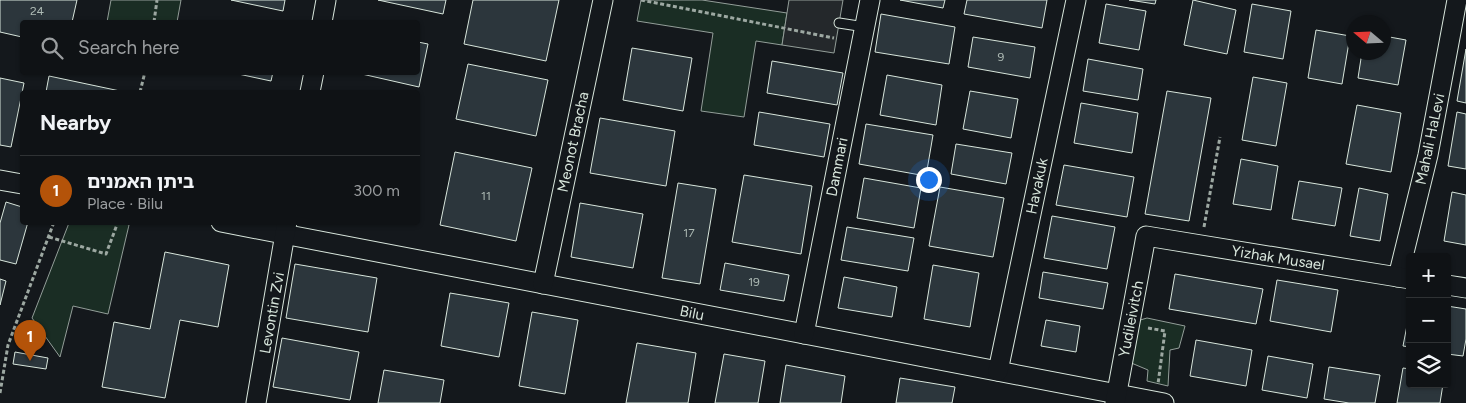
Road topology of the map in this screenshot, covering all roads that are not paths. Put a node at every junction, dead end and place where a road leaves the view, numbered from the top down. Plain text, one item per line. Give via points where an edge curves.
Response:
1 (326, 0) edge
2 (604, 0) edge
3 (870, 0) edge
4 (1076, 0) edge
5 (1457, 0) edge
6 (322, 20) edge
7 (839, 23) dead end
8 (863, 35) junction
9 (313, 75) edge
10 (310, 90) edge
11 (0, 180) edge
12 (20, 184) edge
13 (254, 225) edge
14 (286, 228) edge
15 (1146, 236) joint
16 (1404, 278) edge
17 (543, 284) junction
18 (1451, 286) edge
19 (1466, 288) edge
20 (804, 334) junction
21 (998, 371) junction
22 (1116, 398) edge
23 (256, 403) edge
24 (1164, 403) edge

1 - 6 street
2 - 17 street, Meonot Bracha
3 - 8 street, Dammari
4 - 21 street, Havakuk
5 - 16 street, Mahali HaLevi
7 - 8 lane
8 - 20 street, Dammari
9 - 10 street
11 - 12 street
13 - 14 street, Bilu
14 - 17 street, Bilu
14 - 23 street, Levontin Zvi
15 - 16 street, Yizhak Musael
15 - 22 street, Yudileivitch
17 - 20 street, Bilu
18 - 19 street
20 - 21 street, Bilu
21 - 22 street, Bilu
22 - 24 street, Bilu

